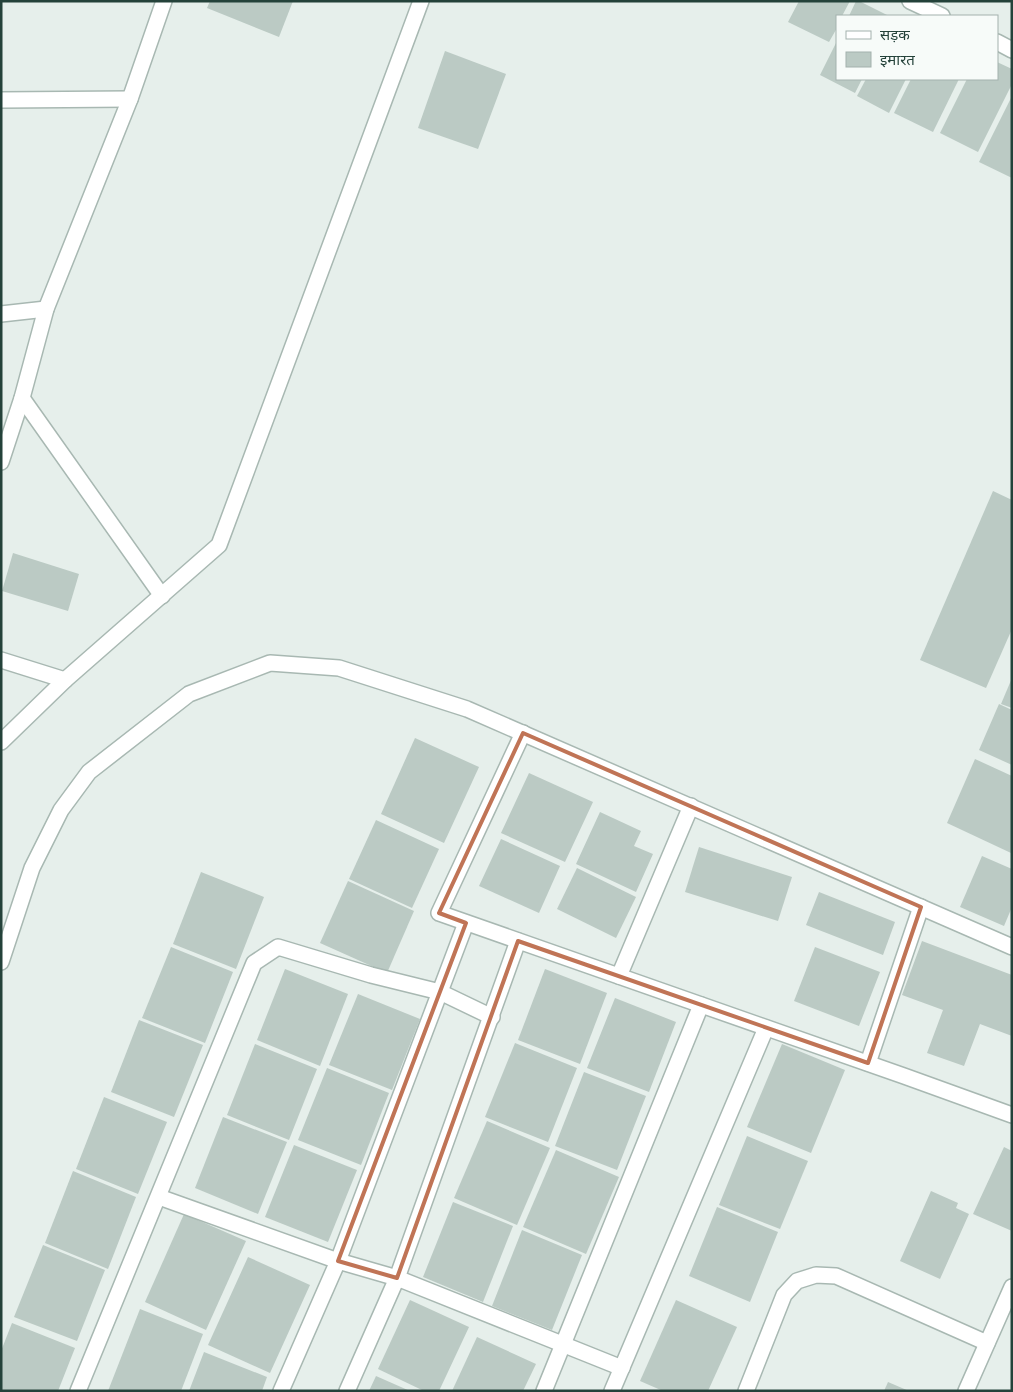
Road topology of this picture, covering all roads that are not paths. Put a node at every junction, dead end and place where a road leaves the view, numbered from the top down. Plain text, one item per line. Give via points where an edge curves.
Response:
1 (164, 1) edge
2 (421, 1) edge
3 (910, 1) edge
4 (940, 15) edge
5 (998, 43) edge
6 (1012, 50) edge
7 (130, 99) junction
8 (1, 100) edge
9 (46, 309) junction
10 (1, 314) edge
11 (22, 398) junction
12 (1, 462) edge
13 (162, 596) junction
14 (1, 660) edge
15 (65, 680) junction
16 (523, 733) junction
17 (1, 742) edge
18 (691, 806) junction
19 (921, 907) junction
20 (466, 923) junction
21 (518, 941) junction
22 (1012, 946) edge
23 (1, 962) edge
24 (619, 976) junction
25 (440, 992) junction
26 (702, 1005) junction
27 (492, 1017) junction
28 (766, 1028) junction
29 (868, 1063) junction
30 (1012, 1115) edge
31 (159, 1197) junction
32 (338, 1261) junction
33 (397, 1278) junction
34 (1012, 1287) edge
35 (987, 1343) junction
36 (562, 1345) junction
37 (622, 1368) junction
38 (78, 1391) edge
39 (281, 1391) edge
40 (347, 1391) edge
41 (544, 1391) edge
42 (612, 1391) edge
43 (746, 1391) edge
44 (966, 1391) edge

1 - 7 street
2 - 13 street via 219,545
3 - 4 street
5 - 6 street
7 - 8 street
7 - 9 street
9 - 10 street
9 - 11 street
11 - 12 street
11 - 13 street
13 - 15 street
14 - 15 street
15 - 17 street
16 - 18 street
16 - 20 street via 439,913
16 - 23 street via 467,709 340,668 270,663 190,694 89,772 61,810 32,868
18 - 19 street
18 - 24 street
19 - 22 street
19 - 29 street
20 - 21 street
20 - 25 street
21 - 24 street
21 - 27 street
24 - 26 street
25 - 27 street
25 - 31 street via 278,947 254,963
25 - 32 street
26 - 28 street
26 - 36 street
27 - 33 street
28 - 29 street
28 - 37 street
29 - 30 street
31 - 32 street
31 - 38 street
32 - 33 street
32 - 39 street
33 - 36 street
33 - 40 street
34 - 35 street
35 - 43 street via 836,1276 816,1275 797,1281 784,1295
35 - 44 street
36 - 37 street
36 - 41 street
37 - 42 street

